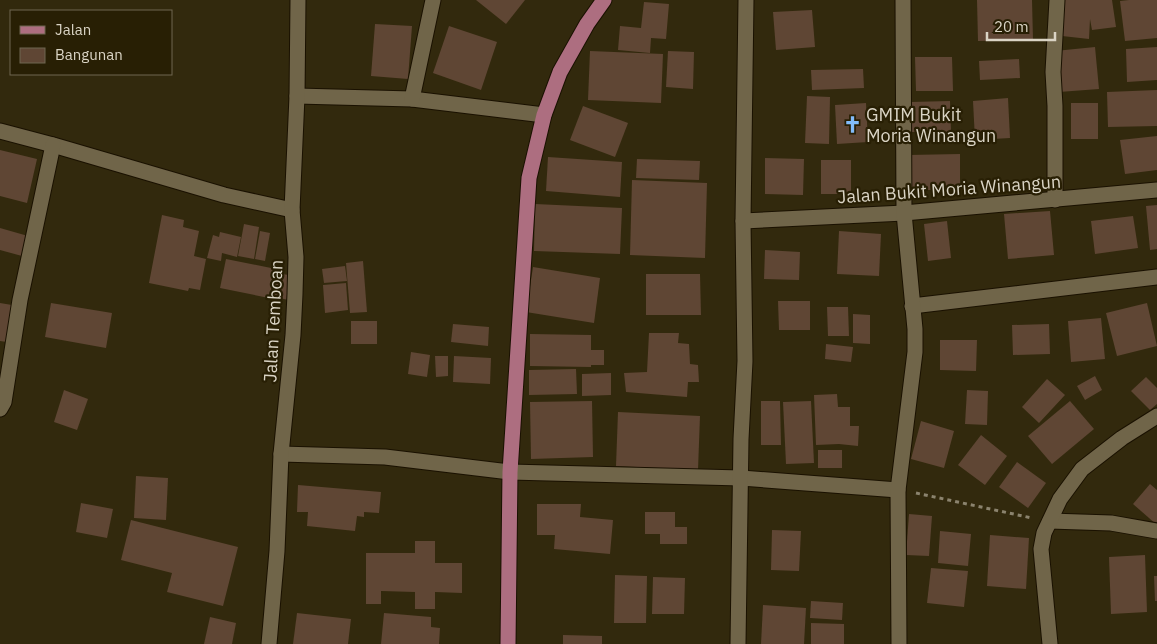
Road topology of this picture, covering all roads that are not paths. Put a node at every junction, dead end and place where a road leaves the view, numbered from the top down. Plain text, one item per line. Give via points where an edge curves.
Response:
1 (298, 0) edge
2 (433, 0) edge
3 (604, 0) edge
4 (746, 0) edge
5 (903, 0) edge
6 (1057, 0) edge
7 (297, 96) junction
8 (412, 99) junction
9 (544, 115) junction
10 (0, 131) edge
11 (53, 145) junction
12 (1157, 190) edge
13 (1055, 200) junction
14 (292, 210) junction
15 (904, 213) junction
16 (743, 221) junction
17 (1157, 277) edge
18 (912, 306) junction
19 (0, 409) edge
20 (1157, 416) edge
21 (281, 454) junction
22 (510, 472) junction
23 (741, 478) junction
24 (898, 490) junction
25 (1050, 522) junction
26 (1157, 530) edge
27 (269, 644) edge
28 (508, 644) edge
29 (738, 644) edge
30 (899, 644) edge
31 (1050, 644) edge

1 - 7 street, Jalan Temboan
2 - 8 street
3 - 9 main road via 560,72
4 - 16 street
5 - 15 street
6 - 13 street via 1053,72
7 - 8 street
7 - 14 street, Jalan Temboan
8 - 9 street
9 - 22 main road via 529,178
10 - 11 street
11 - 14 street via 224,195
11 - 19 street via 20,300 4,402
12 - 13 street, Jalan Bukit Moria Winangun
13 - 15 street, Jalan Bukit Moria Winangun
14 - 21 street, Jalan Temboan via 295,294
15 - 16 street, Jalan Bukit Moria Winangun
15 - 18 street
16 - 23 street via 745,361
17 - 18 street
18 - 24 street via 914,352
20 - 25 street via 1082,469 1060,499
21 - 22 street via 385,457
21 - 27 street, Jalan Temboan
22 - 23 street
22 - 28 main road
23 - 24 street
23 - 29 street
24 - 30 street
25 - 26 street via 1111,523
25 - 31 street via 1041,548

